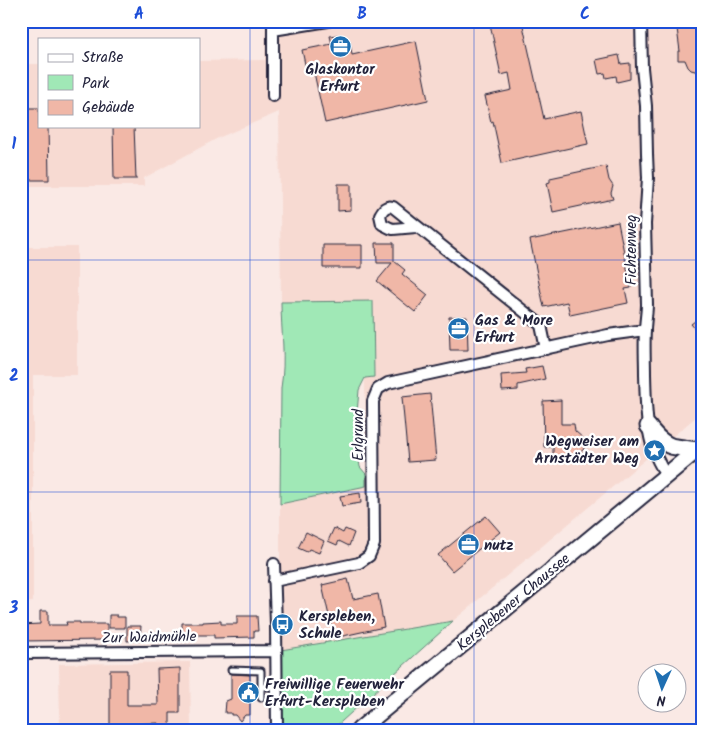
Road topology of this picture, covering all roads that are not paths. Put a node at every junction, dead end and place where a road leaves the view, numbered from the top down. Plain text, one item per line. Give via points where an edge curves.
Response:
1 (328, 21) edge
2 (641, 21) edge
3 (273, 26) edge
4 (273, 96) dead end
5 (416, 227) dead end
6 (645, 330) junction
7 (546, 349) junction
8 (648, 426) junction
9 (699, 447) edge
10 (666, 475) junction
11 (274, 564) dead end
12 (274, 581) junction
13 (276, 651) junction
14 (21, 653) edge
15 (231, 670) dead end
16 (261, 687) junction
17 (276, 687) junction
18 (261, 698) dead end
19 (277, 730) edge
20 (359, 730) edge

1 - 3 street
2 - 6 street, Fichtenweg via 648,178
3 - 4 street
5 - 7 street via 541,325
6 - 7 street, Erlgrund
6 - 8 street, Fichtenweg
7 - 12 street, Erlgrund via 388,383 378,389 373,401 374,544 369,556 359,563
8 - 9 main road via 657,437 675,448
8 - 10 street, Fichtenweg via 650,439
9 - 10 main road, Kersplebener Chaussee
10 - 20 main road, Kersplebener Chaussee
11 - 12 street
12 - 13 street
13 - 14 street, Zur Waidmühle
13 - 17 street
15 - 16 lane via 261,670
16 - 17 lane
16 - 18 lane
17 - 19 street

